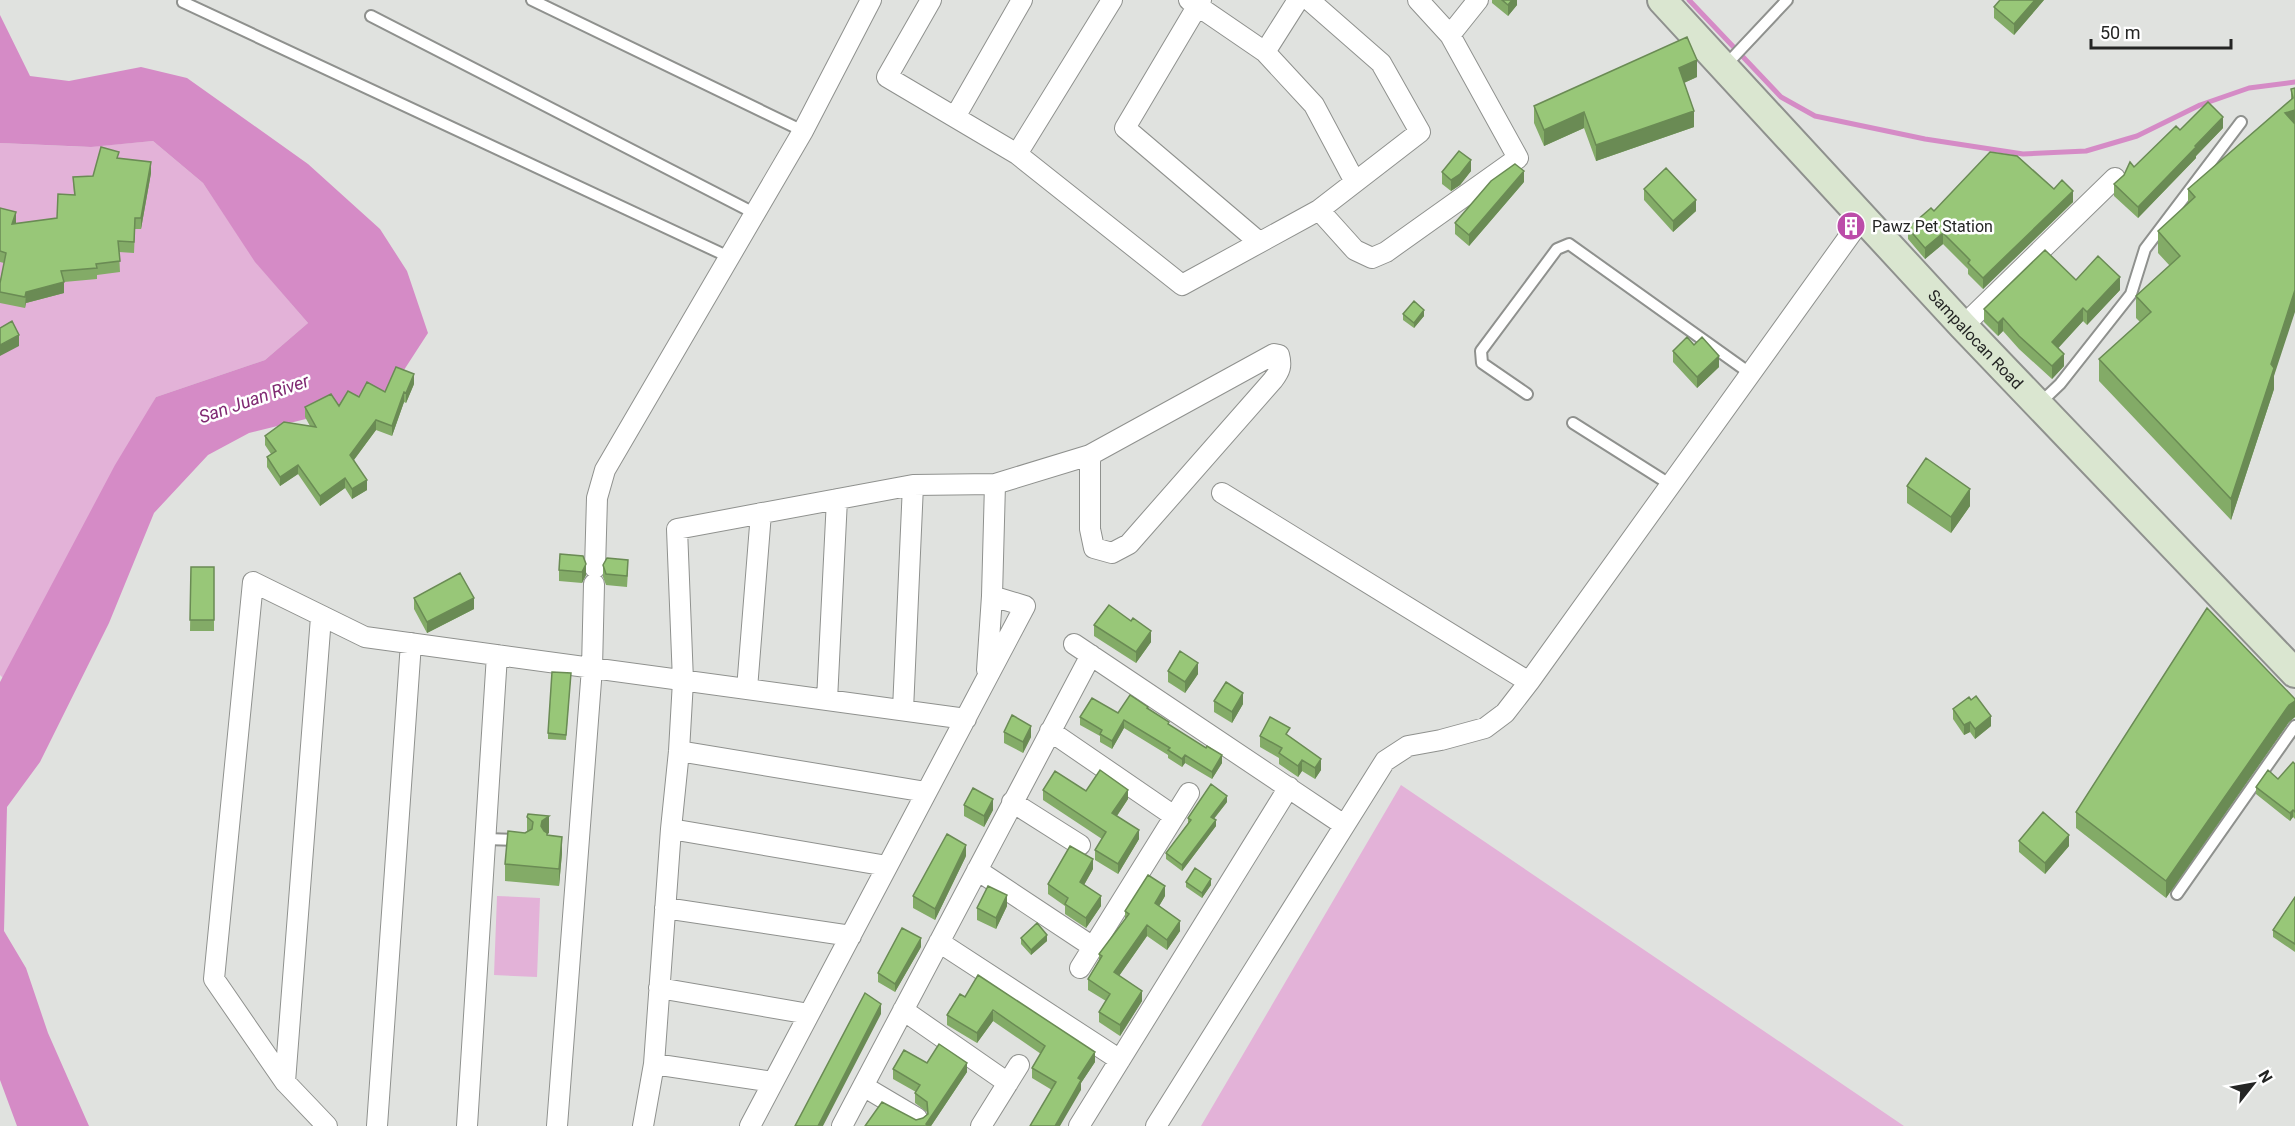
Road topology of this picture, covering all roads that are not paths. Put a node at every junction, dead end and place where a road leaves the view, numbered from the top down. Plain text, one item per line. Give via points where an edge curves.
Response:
1 (532, 0) edge
2 (871, 0) edge
3 (931, 0) edge
4 (1022, 0) edge
5 (1112, 0) edge
6 (1298, 0) edge
7 (1310, 0) edge
8 (1418, 0) edge
9 (1478, 0) edge
10 (1662, 0) edge
11 (1786, 0) edge
12 (183, 2) dead end
13 (1196, 2) edge
14 (371, 16) dead end
15 (1450, 35) junction
16 (1265, 52) junction
17 (1724, 67) junction
18 (955, 117) junction
19 (2241, 122) dead end
20 (803, 130) junction
21 (1017, 154) junction
22 (2115, 178) dead end
23 (1355, 182) junction
24 (1319, 210) junction
25 (754, 213) junction
26 (1863, 217) junction
27 (1259, 242) junction
28 (729, 256) junction
29 (1963, 326) junction
30 (1751, 374) junction
31 (1527, 394) dead end
32 (2038, 404) junction
33 (1573, 423) dead end
34 (1090, 454) junction
35 (995, 484) junction
36 (913, 485) junction
37 (1671, 485) junction
38 (1222, 493) dead end
39 (837, 499) junction
40 (761, 513) junction
41 (992, 596) junction
42 (321, 617) junction
43 (411, 643) junction
44 (497, 655) junction
45 (592, 668) junction
46 (2295, 672) edge
47 (987, 677) junction
48 (682, 681) junction
49 (1529, 682) junction
50 (747, 689) junction
51 (827, 700) junction
52 (903, 710) junction
53 (966, 719) junction
54 (2295, 726) edge
55 (1050, 731) junction
56 (679, 751) junction
57 (1289, 787) junction
58 (926, 792) junction
59 (1189, 794) dead end
60 (1012, 802) junction
61 (1174, 816) junction
62 (1344, 825) junction
63 (671, 829) junction
64 (485, 839) junction
65 (526, 841) edge
66 (1080, 845) dead end
67 (887, 866) junction
68 (977, 870) junction
69 (2177, 894) dead end
70 (665, 908) junction
71 (851, 936) junction
72 (939, 942) junction
73 (1093, 947) junction
74 (1080, 968) dead end
75 (659, 988) junction
76 (903, 1010) junction
77 (809, 1014) junction
78 (1120, 1060) junction
79 (654, 1064) junction
80 (1019, 1065) dead end
81 (285, 1082) junction
82 (773, 1082) junction
83 (1008, 1083) junction
84 (863, 1086) junction
85 (916, 1118) edge
86 (327, 1126) edge
87 (377, 1126) edge
88 (467, 1126) edge
89 (557, 1126) edge
90 (643, 1126) edge
91 (750, 1126) edge
92 (842, 1126) edge
93 (981, 1126) edge
94 (1079, 1126) edge
95 (1156, 1126) edge

1 - 20 lane
2 - 20 street
3 - 18 street via 887,77
4 - 18 street
5 - 21 street
6 - 16 street
7 - 23 street via 1381,63 1420,132
8 - 15 street
9 - 15 street
10 - 17 main road, Sampalocan Road
11 - 17 lane
12 - 28 lane
13 - 16 street
13 - 27 street via 1125,128
14 - 25 lane
15 - 24 street via 1518,158 1372,258 1355,250
16 - 23 street via 1314,105
17 - 26 main road, Sampalocan Road
18 - 21 street
19 - 32 lane via 2145,249 2131,294 2060,384
20 - 25 street
21 - 27 street via 1182,285
22 - 29 street
23 - 24 street
24 - 27 street
25 - 28 street
26 - 29 main road, Sampalocan Road
26 - 30 street
28 - 45 street via 605,470 597,498
29 - 32 main road, Sampalocan Road
30 - 31 lane via 1569,244 1557,249 1481,351 1482,363
30 - 37 street
32 - 46 main road, Sampalocan Road
33 - 37 lane
34 - 34 street via 1090,529 1094,548 1112,553 1129,544 1273,380 1280,370 1279,355 1274,354
34 - 35 street
35 - 36 street
35 - 41 street
36 - 39 street
36 - 52 street
37 - 49 street
38 - 49 street
39 - 40 street
39 - 51 street
40 - 48 street via 677,529
40 - 50 street
41 - 47 street
41 - 47 street via 1025,606
42 - 43 street via 365,637
42 - 81 street
42 - 81 street via 253,582 214,979
43 - 44 street
43 - 87 street
44 - 45 street
44 - 64 street
45 - 48 street
45 - 89 street via 574,842
47 - 53 street
48 - 50 street
48 - 56 street
49 - 62 street via 1505,712 1485,728 1408,746 1385,761
50 - 51 street
51 - 52 street
52 - 53 street
53 - 58 street
54 - 69 lane
55 - 57 street via 1082,649
55 - 60 street
55 - 61 street
56 - 58 street
56 - 63 street
57 - 62 street
57 - 78 street
58 - 67 street
59 - 61 street
60 - 66 street
60 - 68 street
61 - 73 street
62 - 95 street
63 - 67 street
63 - 70 street
64 - 65 lane
64 - 88 street
67 - 71 street
68 - 72 street
68 - 73 street
70 - 71 street
70 - 75 street
71 - 77 street
72 - 76 street
72 - 78 street
73 - 74 street
75 - 77 street
75 - 79 street
76 - 83 street
76 - 84 street
77 - 82 street
78 - 94 street
79 - 82 street
79 - 90 street
80 - 83 street
81 - 86 street
82 - 91 street
83 - 93 street
84 - 85 street
84 - 92 street

